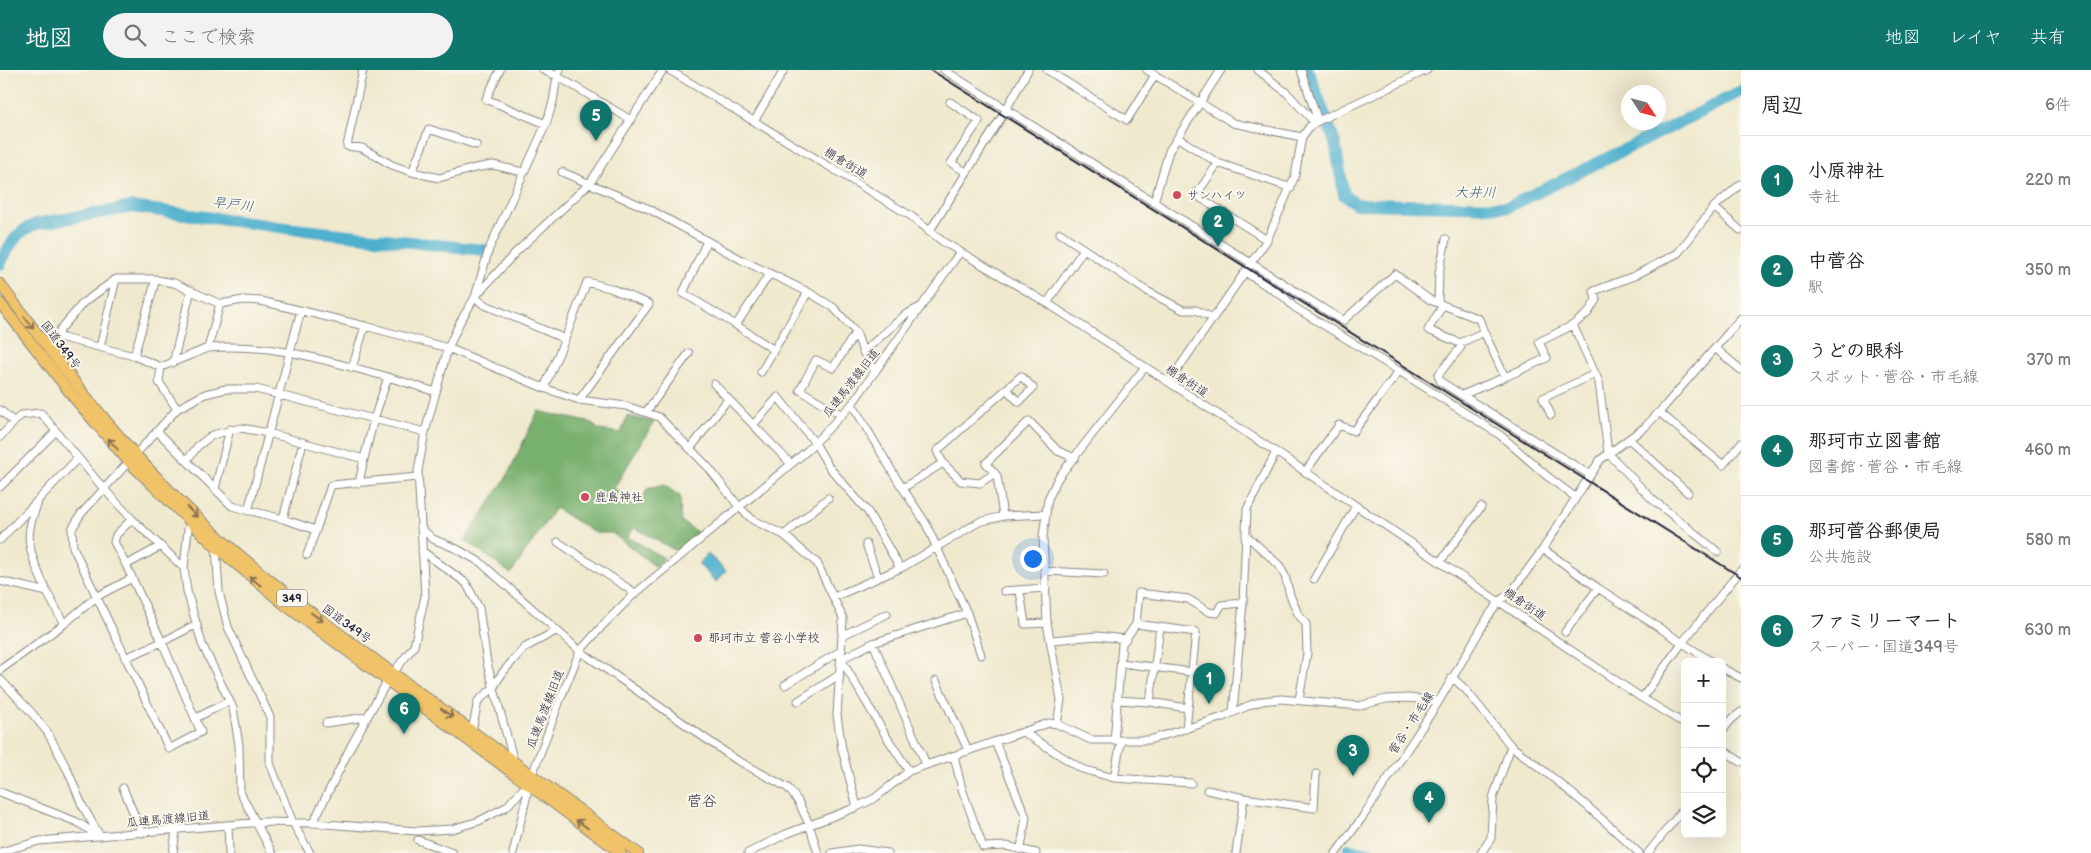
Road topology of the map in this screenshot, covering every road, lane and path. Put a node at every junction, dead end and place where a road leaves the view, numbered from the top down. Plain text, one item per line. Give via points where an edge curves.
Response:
1 (363, 70) edge
2 (500, 70) edge
3 (542, 70) edge
4 (663, 70) edge
5 (669, 70) edge
6 (784, 70) edge
7 (944, 70) edge
8 (1028, 70) edge
9 (1047, 70) edge
10 (1147, 70) edge
11 (1221, 70) edge
12 (1258, 70) edge
13 (1301, 70) edge
14 (1427, 70) edge
15 (558, 73) edge
16 (1155, 75) junction
17 (950, 102) dead end
18 (1200, 103) junction
19 (1006, 109) junction
20 (631, 120) junction
21 (755, 120) junction
22 (1318, 122) junction
23 (546, 124) junction
24 (1302, 137) junction
25 (1178, 138) junction
26 (476, 145) dead end
27 (1218, 163) junction
28 (412, 172) junction
29 (523, 172) junction
30 (562, 172) dead end
31 (966, 172) junction
32 (590, 183) junction
33 (1741, 184) edge
34 (1291, 188) junction
35 (1154, 202) junction
36 (1714, 208) junction
37 (1740, 230) edge
38 (929, 232) junction
39 (1060, 233) dead end
40 (1446, 239) dead end
41 (1267, 240) junction
42 (708, 241) junction
43 (1084, 249) junction
44 (960, 252) junction
45 (1252, 262) junction
46 (1245, 272) junction
47 (770, 273) junction
48 (116, 279) junction
49 (156, 280) junction
50 (0, 284) edge
51 (191, 290) junction
52 (808, 292) junction
53 (475, 297) junction
54 (0, 303) edge
55 (1048, 303) junction
56 (220, 304) junction
57 (1441, 304) junction
58 (920, 307) junction
59 (301, 310) junction
60 (1212, 318) junction
61 (1741, 318) edge
62 (736, 325) junction
63 (365, 326) junction
64 (1574, 326) junction
65 (856, 332) junction
66 (1484, 332) junction
67 (59, 336) junction
68 (565, 339) junction
69 (1460, 344) junction
70 (46, 346) junction
71 (100, 347) junction
72 (208, 348) junction
73 (448, 348) junction
74 (1715, 348) junction
75 (774, 350) junction
76 (290, 351) junction
77 (863, 352) junction
78 (689, 353) dead end
79 (134, 356) junction
80 (173, 362) junction
81 (161, 367) junction
82 (1145, 367) junction
83 (352, 368) junction
84 (1741, 370) edge
85 (1399, 371) junction
86 (761, 372) dead end
87 (875, 372) junction
88 (1595, 374) junction
89 (388, 377) junction
90 (1505, 377) junction
91 (1169, 382) junction
92 (714, 384) dead end
93 (544, 388) junction
94 (1006, 389) dead end
95 (436, 392) junction
96 (278, 394) junction
97 (1462, 395) junction
98 (728, 399) junction
99 (579, 400) junction
100 (852, 404) junction
101 (177, 409) junction
102 (0, 410) edge
103 (646, 412) junction
104 (1659, 412) junction
105 (842, 415) junction
106 (1551, 415) dead end
107 (374, 419) junction
108 (14, 422) junction
109 (753, 425) junction
110 (230, 429) junction
111 (56, 431) junction
112 (157, 431) junction
113 (425, 432) junction
114 (268, 433) junction
115 (0, 437) edge
116 (1629, 439) junction
117 (303, 442) junction
118 (816, 443) junction
119 (1741, 443) edge
120 (690, 449) junction
121 (1276, 452) junction
122 (1608, 453) junction
123 (78, 458) junction
124 (1075, 458) junction
125 (132, 459) junction
126 (364, 459) junction
127 (187, 460) junction
128 (791, 464) junction
129 (943, 464) junction
130 (1305, 472) junction
131 (995, 473) junction
132 (1590, 475) junction
133 (418, 477) junction
134 (359, 483) junction
135 (0, 487) edge
136 (902, 488) junction
137 (104, 489) junction
138 (215, 489) junction
139 (1688, 493) dead end
140 (1575, 497) junction
141 (828, 498) dead end
142 (39, 499) junction
143 (1356, 506) junction
144 (1481, 507) dead end
145 (740, 508) junction
146 (248, 511) junction
147 (1045, 514) junction
148 (1003, 516) junction
149 (132, 519) junction
150 (283, 519) junction
151 (17, 522) junction
152 (191, 525) junction
153 (421, 528) junction
154 (30, 529) junction
155 (316, 530) junction
156 (784, 535) junction
157 (1247, 536) junction
158 (0, 540) edge
159 (558, 542) dead end
160 (866, 544) dead end
161 (161, 546) junction
162 (216, 547) junction
163 (936, 547) junction
164 (1543, 550) junction
165 (422, 551) junction
166 (1718, 552) dead end
167 (307, 555) dead end
168 (1440, 562) junction
169 (126, 565) junction
170 (184, 568) junction
171 (900, 568) junction
172 (1741, 570) edge
173 (1046, 571) junction
174 (1104, 574) dead end
175 (878, 577) junction
176 (132, 578) junction
177 (1314, 580) dead end
178 (0, 581) edge
179 (1046, 588) junction
180 (1598, 588) junction
181 (1004, 591) dead end
182 (1020, 591) junction
183 (47, 592) junction
184 (635, 593) junction
185 (96, 597) junction
186 (834, 597) junction
187 (1500, 601) junction
188 (1243, 603) junction
189 (967, 613) junction
190 (887, 614) dead end
191 (1047, 623) junction
192 (64, 624) junction
193 (197, 624) junction
194 (1136, 624) junction
195 (1160, 627) junction
196 (556, 631) junction
197 (1565, 632) dead end
198 (843, 635) junction
199 (1126, 639) junction
200 (1052, 640) junction
201 (162, 642) junction
202 (1682, 643) junction
203 (873, 644) junction
204 (842, 650) junction
205 (580, 651) junction
206 (981, 655) dead end
207 (125, 658) junction
208 (1706, 658) edge
209 (841, 659) junction
210 (1121, 663) junction
211 (1156, 667) junction
212 (0, 670) edge
213 (1726, 670) edge
214 (1192, 672) junction
215 (839, 675) junction
216 (391, 677) junction
217 (1452, 677) junction
218 (1741, 678) edge
219 (0, 679) edge
220 (936, 681) dead end
221 (785, 685) dead end
222 (493, 688) junction
223 (1642, 698) junction
224 (1117, 700) junction
225 (1300, 700) junction
226 (229, 701) junction
227 (798, 701) dead end
228 (1439, 701) junction
229 (1150, 702) junction
230 (1187, 708) junction
231 (1233, 712) junction
232 (1741, 712) edge
233 (366, 717) junction
234 (196, 718) junction
235 (1681, 722) edge
236 (326, 723) dead end
237 (1057, 724) junction
238 (1726, 726) edge
239 (1186, 729) junction
240 (472, 731) junction
241 (1023, 732) junction
242 (1117, 741) junction
243 (995, 742) junction
244 (1511, 746) junction
245 (968, 750) junction
246 (1726, 753) edge
247 (954, 756) junction
248 (514, 762) junction
249 (1741, 762) edge
250 (926, 764) junction
251 (909, 770) junction
252 (1316, 774) dead end
253 (1114, 778) junction
254 (529, 779) junction
255 (1191, 783) dead end
256 (123, 788) dead end
257 (1207, 790) dead end
258 (0, 792) edge
259 (1244, 798) junction
260 (857, 807) junction
261 (1681, 812) edge
262 (257, 823) junction
263 (293, 823) junction
264 (313, 823) junction
265 (809, 824) junction
266 (228, 826) junction
267 (176, 830) junction
268 (142, 833) junction
269 (100, 836) junction
270 (418, 840) dead end
271 (1021, 848) junction
272 (0, 852) edge
273 (172, 853) edge
274 (229, 853) edge
275 (272, 853) edge
276 (310, 853) edge
277 (453, 853) edge
278 (513, 853) edge
279 (621, 853) edge
280 (638, 853) edge
281 (748, 853) edge
282 (818, 853) edge
283 (832, 853) edge
284 (888, 853) edge
285 (1036, 853) edge
286 (1236, 853) edge
287 (1336, 853) edge
288 (1481, 853) edge
289 (1639, 853) edge
290 (1648, 853) edge

1 - 28 street via 347,146 362,148
2 - 23 street via 486,99
3 - 15 street
4 - 20 street
5 - 21 street, 棚倉街道
6 - 21 street
7 - 19 street
8 - 19 street
9 - 16 street via 1127,120
10 - 16 street
11 - 18 street
12 - 22 street
13 - 22 street
14 - 22 street
15 - 20 street
15 - 23 street
16 - 18 street
17 - 31 street via 979,121 952,163
18 - 24 street via 1233,123
18 - 25 street
19 - 31 street
19 - 35 street
20 - 32 street
21 - 38 street, 棚倉街道 via 911,216
22 - 24 street
23 - 29 street
24 - 34 street
25 - 27 street
25 - 35 street via 1169,151
26 - 28 street via 429,129
27 - 34 street
27 - 41 street via 1196,196
28 - 29 street via 439,178 493,165
29 - 53 street via 489,248
30 - 32 street
31 - 38 street
32 - 42 street via 649,209
32 - 53 street via 514,253
33 - 36 street
34 - 41 street
35 - 45 street
36 - 37 street
36 - 64 street via 1678,253 1634,276 1594,291 1596,300 1588,314
38 - 44 street, 棚倉街道
39 - 43 street
40 - 57 street via 1439,273
41 - 45 street
42 - 47 street
42 - 62 street via 683,294
43 - 55 street
43 - 60 street via 1183,310 1196,310
44 - 55 street, 棚倉街道
44 - 58 street, 瓜連馬渡線旧道
45 - 46 street
45 - 57 street via 1343,321 1395,274 1430,300
46 - 60 street
46 - 85 street via 1294,307
47 - 52 street
47 - 62 street
48 - 49 street
48 - 67 street via 83,303 60,330
48 - 71 street
49 - 51 street via 174,282
49 - 79 street
50 -> 70 highway, 国道349号 / 349
51 - 56 street
51 - 80 street
52 - 65 street via 833,307
52 - 75 street
53 - 68 street via 483,304
53 - 73 street
125 -> 54 highway, 国道349号 / 349 via 75,399
55 - 82 street, 棚倉街道
56 - 59 street via 243,300
56 - 72 street
57 - 66 street via 1479,319
57 - 69 street via 1428,330
58 - 77 street via 905,315
58 - 87 street, 瓜連馬渡線旧道
59 - 63 street
59 - 76 street
60 - 91 street
61 - 74 street, 菅谷・市毛線
62 - 75 street
63 - 73 street
63 - 83 street
64 - 88 street
64 - 90 street via 1539,342 1547,358
65 - 77 street
65 - 105 street via 833,368 816,360 800,390
66 - 69 street
66 - 90 street
67 - 70 street
67 - 71 street
68 - 93 street
68 - 99 street via 587,282 649,304
69 - 97 street via 1461,347 1438,375 1441,382
70 - 125 highway, 国道349号 / 349
71 - 79 street
72 - 76 street via 247,346
72 - 80 street
73 - 93 street
73 - 95 street
74 - 84 street
74 - 104 street, 菅谷・市毛線
75 - 86 street
76 - 83 street
76 - 96 street
77 - 87 street
78 - 103 street
79 - 81 street
80 - 81 street
81 - 101 street via 159,382
82 - 91 street, 棚倉街道
82 - 124 street
83 - 89 street
85 - 130 street via 1354,431 1339,425
85 - 140 street via 1500,435
87 - 100 street, 瓜連馬渡線旧道
88 - 106 street via 1543,398
88 - 122 street via 1599,382
89 - 95 street
89 - 107 street
90 - 97 street
91 - 121 street, 棚倉街道
92 - 98 street
93 - 99 street
94 - 129 street via 937,451
95 - 113 street
96 - 101 street via 256,389 226,389 205,394
96 - 107 street
96 - 114 street
97 - 132 street
98 - 109 street
98 - 120 street
99 - 103 street
100 - 105 street, 瓜連馬渡線旧道
100 - 136 street
101 - 112 street
102 - 108 street
103 - 120 street via 659,417
104 - 116 street, 菅谷・市毛線
104 - 119 street via 1722,465
105 - 118 street, 瓜連馬渡線旧道
107 - 113 street
107 - 126 street
108 - 111 street via 22,416 41,413
108 - 115 street
109 - 118 street via 778,397
109 - 128 street
110 - 114 street
110 - 127 street via 212,435
110 - 138 street
111 - 123 street
111 - 135 street
112 - 125 street
112 - 127 street
113 - 133 street
114 - 117 street
114 - 146 street
116 - 122 street, 菅谷・市毛線
116 - 139 street
117 - 126 street
117 - 150 street
118 - 128 street, 瓜連馬渡線旧道
118 - 171 street via 829,467 868,512
120 - 145 street
121 - 130 street, 棚倉街道
121 - 157 street via 1247,508
122 - 132 street, 菅谷・市毛線
122 - 166 street via 1652,500
123 - 137 street
123 - 142 street
124 - 131 street via 1058,451 1029,421 986,464
124 - 147 street via 1052,489
125 - 137 street
125 - 152 highway, 国道349号 / 349
125 -> 216 highway, 国道349号 / 349 via 248,563
126 - 134 street
127 - 138 street
128 - 145 street, 瓜連馬渡線旧道
129 - 131 street via 961,481 980,483
129 - 136 street
130 - 143 street, 棚倉街道
131 - 148 street
132 - 140 street, 菅谷・市毛線
133 - 134 street
133 - 153 street
134 - 155 street via 331,485
136 - 163 street via 925,522
137 - 149 street
137 - 185 street via 75,522 71,536 76,556
138 - 146 street via 232,506
140 - 164 street, 菅谷・市毛線
141 - 156 street
142 - 151 street
142 - 154 street
143 - 168 street, 棚倉街道
143 - 177 street
144 - 168 street
145 - 156 street via 753,520
145 - 184 street, 瓜連馬渡線旧道
146 - 150 street
147 - 148 street
147 - 173 street
148 - 163 street via 979,522
149 - 161 street
149 - 169 street via 116,535 114,542
150 - 155 street
151 - 154 street
151 - 158 street
152 - 162 highway, 国道349号 / 349
152 - 170 street
153 - 165 street
153 - 196 street via 434,539 480,562
154 - 183 street via 29,543
155 - 167 street
156 - 186 street via 817,563
157 - 188 street
157 - 225 street via 1279,565 1298,614 1306,624 1307,653
159 - 184 street
160 - 175 street
161 - 169 street
161 - 170 street
216 -> 162 highway, 国道349号 / 349 via 285,605
162 - 263 street via 219,592 226,618 270,717 270,763
163 - 171 street
163 - 189 street
164 - 180 street
164 - 187 street, 菅谷・市毛線 via 1512,591
165 - 216 street via 425,596 414,646
165 - 222 street via 466,583 479,608
168 - 187 street, 棚倉街道
169 - 176 street
170 - 193 street
171 - 175 street
172 - 202 street
173 - 174 street
173 - 179 street
175 - 186 street
176 - 185 street
176 - 201 street
178 - 183 street
179 - 182 street
179 - 191 street
180 - 197 street
180 - 202 street
181 - 182 street
182 - 191 street via 1025,624
183 - 192 street
184 - 205 street, 瓜連馬渡線旧道
185 - 192 street
185 - 207 street
186 - 198 street via 843,618
187 - 217 street, 菅谷・市毛線
187 - 223 street, 棚倉街道
188 - 194 street via 1221,605 1217,614 1188,600 1139,593
188 - 231 street
189 - 203 street
189 - 206 street
190 - 198 street
191 - 200 street
192 - 212 street
193 - 201 street
193 - 226 street via 202,644
194 - 195 street
194 - 199 street
195 - 211 street
195 - 214 street via 1196,632
196 - 205 street
196 - 222 street via 524,648
198 - 204 street
199 - 200 street via 1097,636
199 - 210 street via 1122,644
200 - 237 street via 1061,700
201 - 207 street
201 - 234 street
202 - 208 street
202 - 223 street
203 - 209 street
203 - 250 street
204 - 209 street
204 - 221 street
205 - 254 street, 瓜連馬渡線旧道
205 - 265 street via 735,759 788,788
207 - 234 street via 169,749 202,732
209 - 215 street
209 - 251 street
210 - 211 street
210 - 224 street
211 - 214 street
211 - 229 street
213 - 218 street
214 - 230 street
215 - 227 street
215 - 260 street via 837,715
216 - 233 street
216 -> 240 highway, 国道349号 / 349
216 - 254 highway, 国道349号 / 349
217 - 228 street, 菅谷・市毛線
217 - 244 street
219 - 269 street via 48,733
220 - 245 street
222 - 240 street via 478,700
222 - 248 street
223 - 235 street, 棚倉街道
224 - 229 street
224 - 242 street
225 - 228 street via 1359,706 1386,699
225 - 231 street via 1262,701
226 - 234 street
226 - 262 street via 239,745 240,792
228 - 287 street, 菅谷・市毛線
229 - 230 street
230 - 239 street
231 - 239 street
232 - 238 street
233 - 236 street
233 - 264 street
237 - 241 street via 1049,723
237 - 242 street via 1090,740
239 - 242 street via 1149,740
240 - 248 highway, 国道349号 / 349
241 - 243 street
241 - 253 street via 1082,769
242 - 253 street
243 - 245 street
243 - 271 street via 1026,817
244 - 288 street via 1493,798 1491,838
244 - 289 street via 1597,812
245 - 247 street
246 - 249 street
247 - 250 street
247 - 271 street via 983,847
248 - 254 highway, 国道349号 / 349
250 - 251 street
251 - 260 street via 875,798
252 - 259 street via 1314,808
253 - 255 street
254 - 264 street, 瓜連馬渡線旧道 via 506,807 452,828 418,831
254 - 278 street
279 -> 254 highway, 国道349号 / 349
254 - 280 highway, 国道349号 / 349
256 - 268 street
257 - 259 street
258 - 269 street via 77,822
259 - 286 street
260 - 265 street
261 - 290 street
262 - 263 street, 瓜連馬渡線旧道
262 - 266 street, 瓜連馬渡線旧道
262 - 275 street
263 - 264 street, 瓜連馬渡線旧道
263 - 276 street
265 - 281 street
265 - 282 street
266 - 267 street, 瓜連馬渡線旧道
266 - 274 street
267 - 268 street, 瓜連馬渡線旧道
267 - 273 street
268 - 269 street, 瓜連馬渡線旧道
269 - 272 street, 瓜連馬渡線旧道 via 39,841
270 - 277 street
271 - 285 street
283 - 284 street via 858,848

